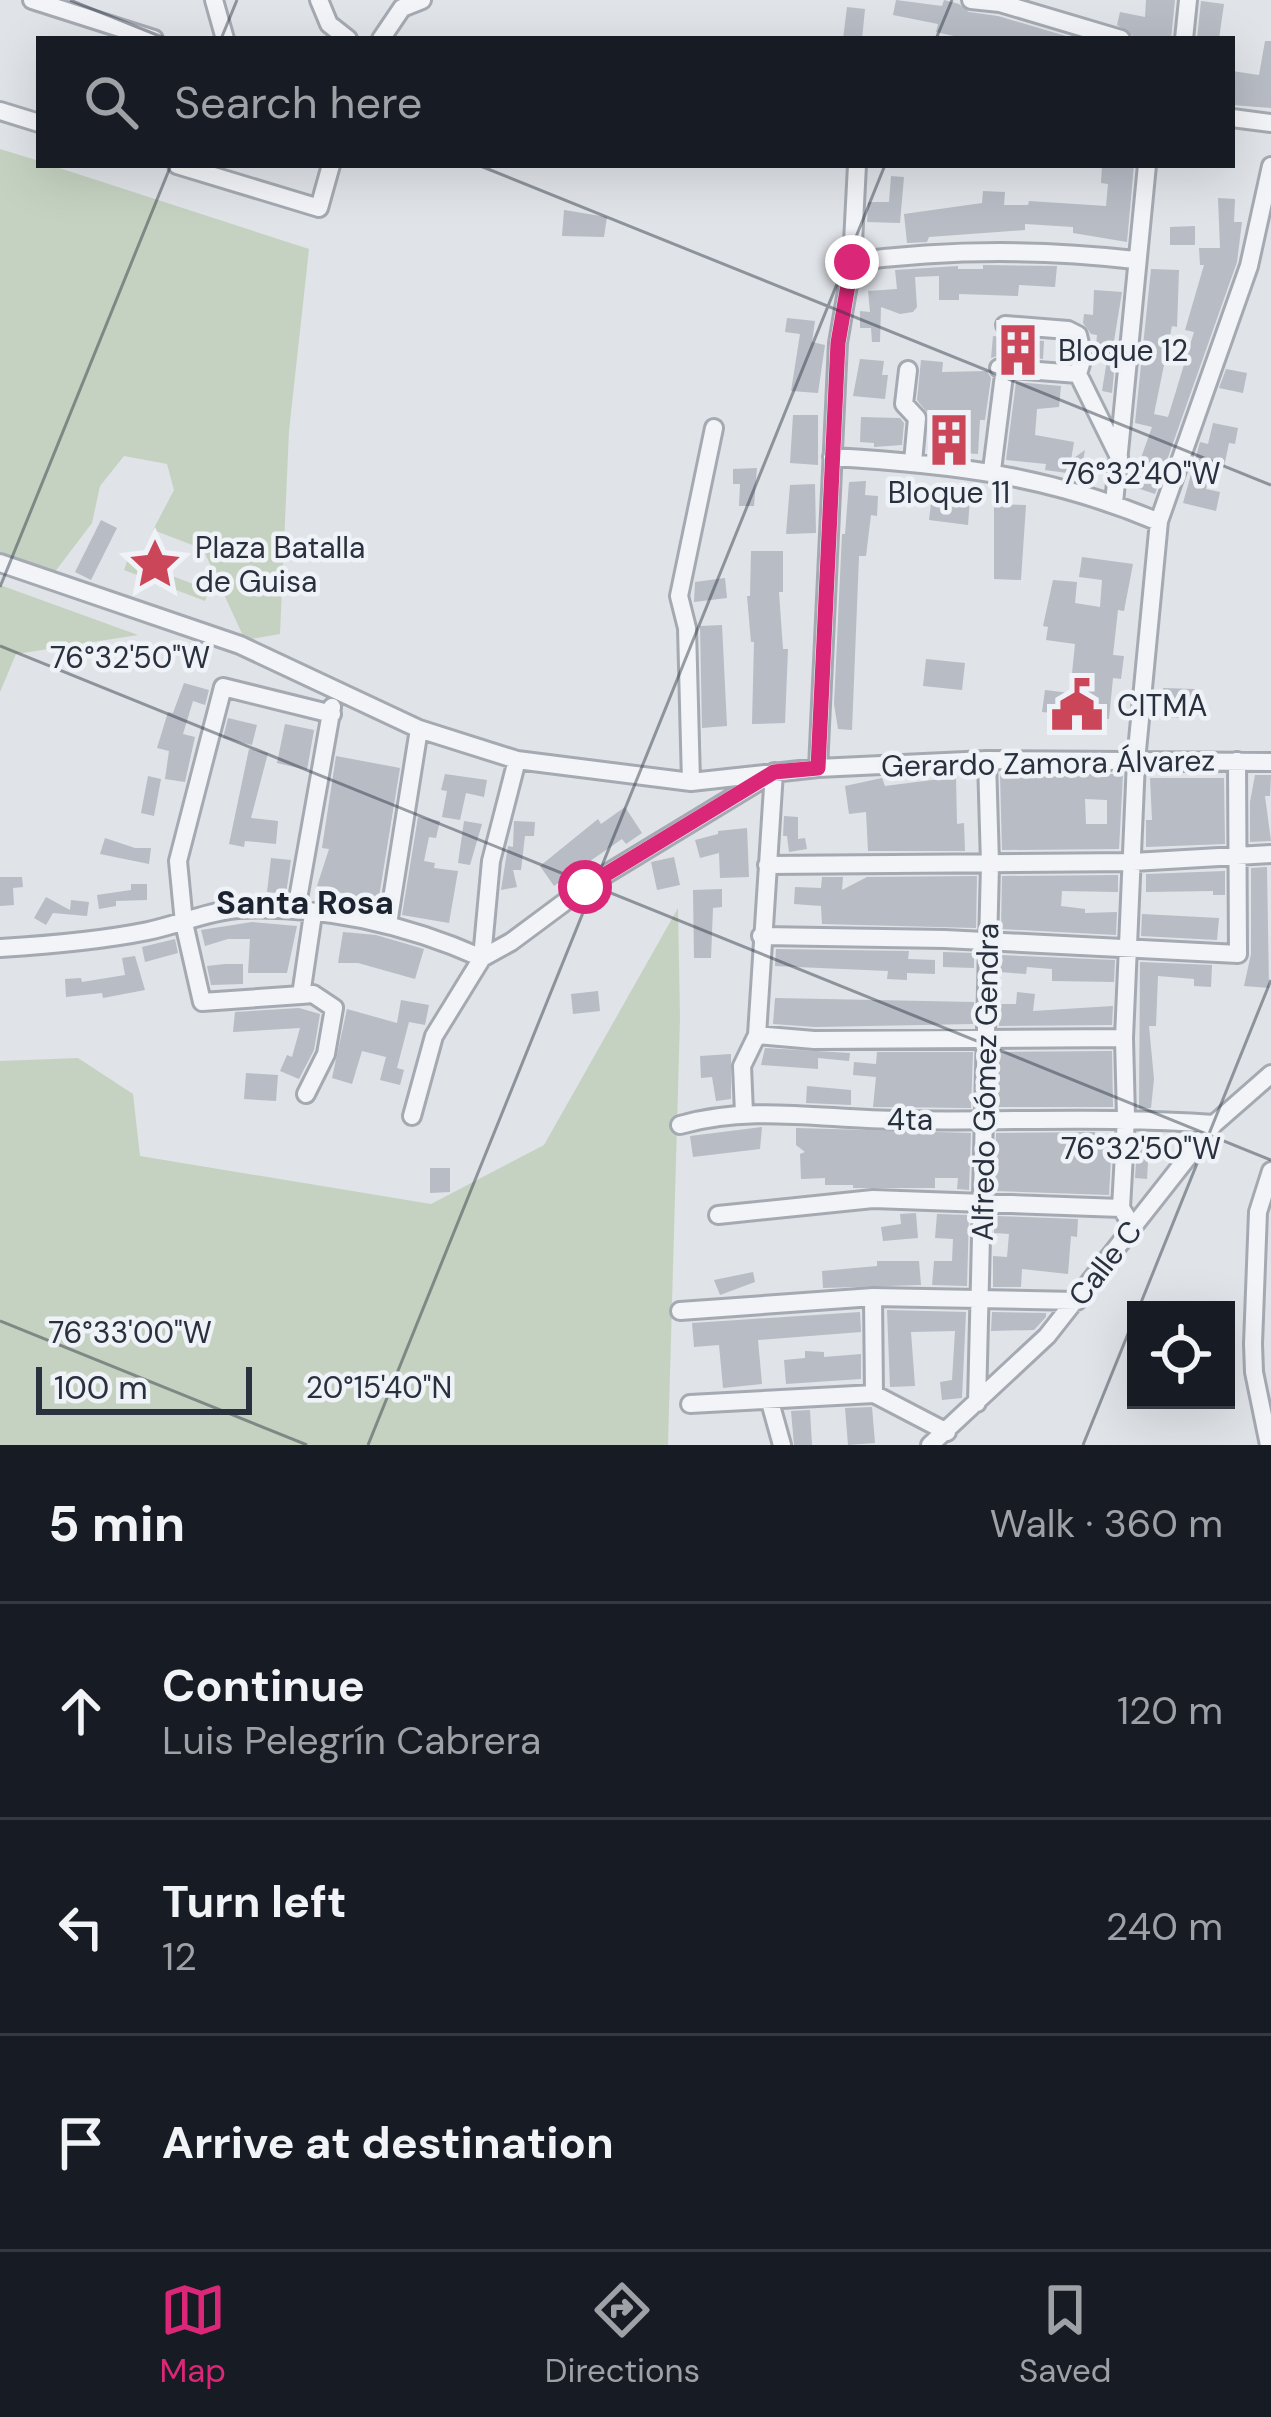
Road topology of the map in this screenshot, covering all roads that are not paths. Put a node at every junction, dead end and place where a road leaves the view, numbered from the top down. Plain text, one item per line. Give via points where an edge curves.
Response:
1 (214, 0) edge
2 (319, 0) edge
3 (422, 0) edge
4 (976, 0) edge
5 (1188, 0) edge
6 (37, 1) edge
7 (145, 36) edge
8 (224, 36) edge
9 (344, 36) edge
10 (383, 36) edge
11 (1115, 36) edge
12 (1184, 36) edge
13 (0, 112) edge
14 (1235, 118) edge
15 (36, 122) edge
16 (1271, 123) edge
17 (1271, 166) edge
18 (187, 168) edge
19 (330, 168) edge
20 (857, 168) edge
21 (1147, 168) edge
22 (1136, 260) junction
23 (852, 262) junction
24 (1005, 326) dead end
25 (908, 370) dead end
26 (1078, 374) junction
27 (714, 428) dead end
28 (832, 457) junction
29 (1119, 458) junction
30 (914, 462) junction
31 (992, 470) junction
32 (1114, 503) junction
33 (1159, 522) junction
34 (0, 563) edge
35 (331, 688) junction
36 (332, 715) junction
37 (419, 729) junction
38 (517, 760) junction
39 (987, 760) junction
40 (1136, 761) junction
41 (1237, 761) junction
42 (1271, 762) edge
43 (818, 768) junction
44 (774, 772) junction
45 (691, 782) junction
46 (1271, 854) edge
47 (1236, 856) junction
48 (1133, 862) junction
49 (990, 864) junction
50 (767, 865) junction
51 (304, 912) junction
52 (184, 923) junction
53 (388, 923) junction
54 (760, 936) junction
55 (987, 942) junction
56 (0, 948) edge
57 (1131, 949) junction
58 (482, 958) junction
59 (301, 995) junction
60 (757, 1035) junction
61 (1124, 1039) junction
62 (983, 1040) junction
63 (1271, 1074) edge
64 (306, 1094) dead end
65 (744, 1113) junction
66 (412, 1116) dead end
67 (1126, 1118) junction
68 (983, 1119) junction
69 (1214, 1124) junction
70 (680, 1125) dead end
71 (1271, 1171) edge
72 (982, 1205) junction
73 (1121, 1208) junction
74 (718, 1215) dead end
75 (1133, 1227) junction
76 (981, 1297) junction
77 (872, 1298) junction
78 (1077, 1301) junction
79 (680, 1311) dead end
80 (1262, 1342) edge
81 (874, 1394) junction
82 (770, 1402) junction
83 (977, 1403) junction
84 (690, 1404) dead end
85 (946, 1432) junction
86 (782, 1445) edge
87 (930, 1445) edge
88 (1269, 1445) edge

1 - 8 street
2 - 9 street
3 - 10 street via 402,8
4 - 11 street
5 - 12 street
6 - 7 street
13 - 15 street
14 - 16 street
17 - 33 street via 1250,266
18 - 19 street via 319,208
20 - 23 street
21 - 22 street
22 - 23 street via 1017,250
22 - 29 street
23 - 28 street
24 - 26 street via 1078,335
25 - 30 street via 904,404 917,418
26 - 29 street
26 - 31 street via 1002,372
27 - 45 street via 679,596
28 - 30 street
28 - 43 street
29 - 32 street
30 - 31 street
31 - 32 street
32 - 33 street
33 - 40 street
34 - 35 street, Gerardo Zamora Álvarez via 240,646
35 - 36 street
35 - 37 street, Gerardo Zamora Álvarez
36 - 51 street
36 - 52 street via 223,687 178,861
37 - 38 street, Gerardo Zamora Álvarez
37 - 53 street
38 - 45 street, Gerardo Zamora Álvarez
38 - 58 street via 491,861
39 - 40 street, Gerardo Zamora Álvarez
39 - 43 street, Gerardo Zamora Álvarez
39 - 49 street, Alfredo Gómez Gendra
40 - 41 street, Gerardo Zamora Álvarez
40 - 48 street
41 - 42 street, Gerardo Zamora Álvarez
41 - 47 street
43 - 44 street, Gerardo Zamora Álvarez
44 - 45 street, Gerardo Zamora Álvarez
44 - 50 street
44 - 58 street
46 - 47 street
47 - 48 street
47 - 57 street via 1238,954
48 - 49 street
48 - 57 street
49 - 50 street
49 - 55 street, Alfredo Gómez Gendra
50 - 54 street
51 - 52 street via 233,909
51 - 53 street
51 - 59 street
52 - 56 street
52 - 59 street via 202,1002
53 - 58 street
54 - 55 street
54 - 60 street
55 - 57 street
55 - 62 street, Alfredo Gómez Gendra
57 - 61 street
58 - 66 street via 434,1036
59 - 64 street via 334,1008 326,1054
60 - 62 street
60 - 65 street via 742,1066
61 - 62 street
61 - 67 street
62 - 68 street, Alfredo Gómez Gendra
63 - 69 street, Calle C
65 - 68 street, 4ta
65 - 70 street, 4ta
67 - 68 street, 4ta
67 - 69 street, 4ta
67 - 73 street
68 - 72 street, Alfredo Gómez Gendra
69 - 75 street, Calle C
71 - 80 street via 1258,1212
72 - 73 street
72 - 74 street via 873,1198
72 - 76 street, Alfredo Gómez Gendra
73 - 75 street
75 - 78 street, Calle C
76 - 77 street
76 - 78 street
76 - 83 street, Alfredo Gómez Gendra
77 - 79 street
77 - 81 street
78 - 83 street, Calle C
80 - 88 street via 1254,1372
81 - 82 street
81 - 85 street
82 - 84 street
82 - 86 street
83 - 85 street, Calle C
85 - 87 street, Calle C

